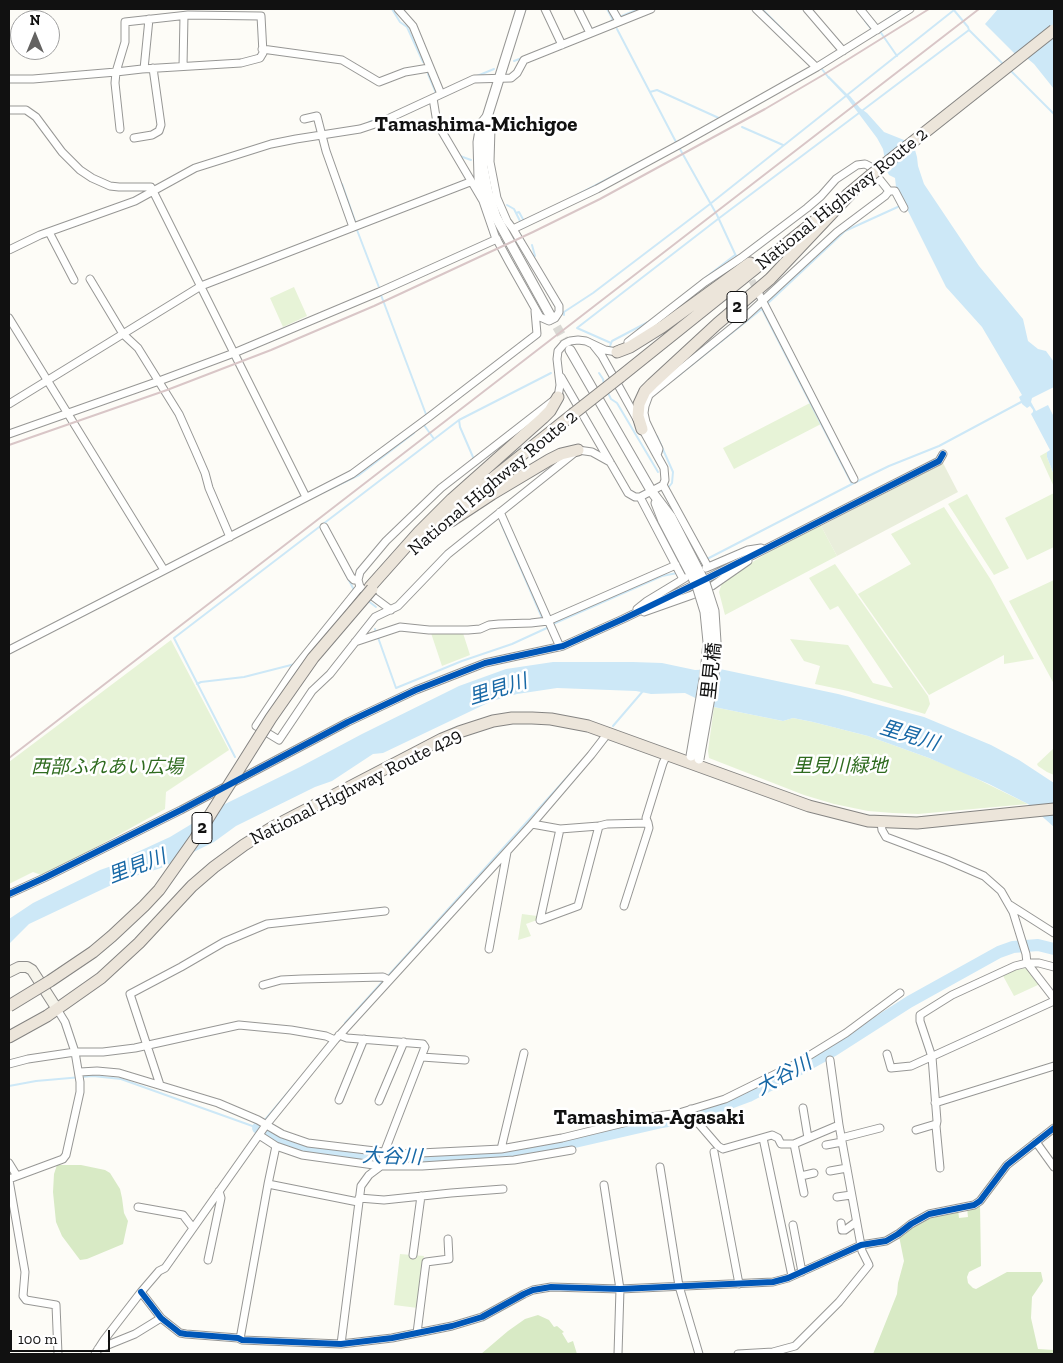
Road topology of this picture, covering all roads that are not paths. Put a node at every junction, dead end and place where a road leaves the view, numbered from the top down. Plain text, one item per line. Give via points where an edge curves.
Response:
1 (398, 9) edge
2 (521, 9) edge
3 (545, 9) edge
4 (578, 9) edge
5 (612, 9) edge
6 (650, 9) edge
7 (756, 9) edge
8 (807, 9) edge
9 (860, 9) edge
10 (910, 9) edge
11 (184, 16) junction
12 (149, 19) junction
13 (617, 19) junction
14 (876, 28) junction
15 (1054, 30) edge
16 (589, 31) junction
17 (561, 43) junction
18 (262, 49) junction
19 (842, 49) junction
20 (183, 66) junction
21 (816, 66) junction
22 (153, 68) junction
23 (429, 68) junction
24 (144, 69) junction
25 (116, 72) junction
26 (9, 79) edge
27 (498, 79) junction
28 (437, 96) junction
29 (9, 110) edge
30 (488, 114) junction
31 (304, 119) dead end
32 (120, 130) dead end
33 (321, 136) junction
34 (134, 138) dead end
35 (470, 182) junction
36 (853, 191) junction
37 (889, 191) junction
38 (155, 192) junction
39 (483, 201) junction
40 (903, 206) dead end
41 (813, 223) junction
42 (353, 227) junction
43 (513, 229) junction
44 (49, 232) junction
45 (496, 238) junction
46 (9, 250) edge
47 (90, 279) dead end
48 (74, 280) dead end
49 (201, 286) junction
50 (758, 294) tunnel mouth
51 (764, 304) junction
52 (535, 311) junction
53 (550, 315) tunnel mouth
54 (9, 318) edge
55 (123, 334) junction
56 (593, 345) junction
57 (570, 350) tunnel mouth
58 (617, 352) junction
59 (234, 353) junction
60 (559, 374) junction
61 (47, 380) junction
62 (159, 381) junction
63 (558, 397) junction
64 (9, 404) edge
65 (68, 414) junction
66 (642, 429) junction
67 (9, 434) edge
68 (578, 450) junction
69 (657, 454) junction
70 (943, 454) dead end
71 (610, 462) junction
72 (854, 478) dead end
73 (663, 485) junction
74 (652, 492) junction
75 (640, 497) junction
76 (306, 498) junction
77 (500, 512) junction
78 (324, 527) dead end
79 (230, 536) junction
80 (418, 543) junction
81 (768, 546) junction
82 (676, 565) junction
83 (164, 570) junction
84 (700, 583) junction
85 (362, 588) junction
86 (391, 610) junction
87 (629, 616) junction
88 (547, 623) junction
89 (355, 642) junction
90 (560, 647) junction
91 (9, 650) edge
92 (608, 733) junction
93 (667, 755) junction
94 (694, 761) junction
95 (1054, 809) edge
96 (648, 823) junction
97 (881, 823) junction
98 (532, 824) junction
99 (599, 826) junction
100 (560, 829) junction
101 (507, 851) junction
102 (9, 894) edge
103 (1010, 904) junction
104 (624, 906) dead end
105 (385, 911) dead end
106 (1054, 933) edge
107 (488, 949) dead end
108 (1027, 963) junction
109 (1054, 967) edge
110 (9, 972) edge
111 (387, 979) junction
112 (264, 985) dead end
113 (900, 993) dead end
114 (1054, 1000) edge
115 (9, 1006) edge
116 (57, 1010) junction
117 (9, 1037) edge
118 (334, 1038) junction
119 (364, 1039) junction
120 (404, 1042) junction
121 (148, 1046) junction
122 (75, 1052) junction
123 (524, 1053) dead end
124 (886, 1054) dead end
125 (422, 1057) junction
126 (932, 1057) junction
127 (465, 1060) dead end
128 (830, 1060) dead end
129 (9, 1064) edge
130 (1054, 1066) edge
131 (80, 1072) junction
132 (160, 1085) junction
133 (339, 1100) dead end
134 (379, 1101) dead end
135 (935, 1103) junction
136 (803, 1108) dead end
137 (691, 1109) junction
138 (936, 1124) junction
139 (266, 1125) junction
140 (839, 1125) junction
141 (880, 1128) dead end
142 (1054, 1128) edge
143 (916, 1130) dead end
144 (258, 1135) junction
145 (763, 1138) junction
146 (808, 1138) junction
147 (842, 1140) junction
148 (1036, 1142) junction
149 (794, 1144) junction
150 (826, 1145) dead end
151 (276, 1146) junction
152 (501, 1149) junction
153 (572, 1150) dead end
154 (714, 1152) dead end
155 (384, 1153) junction
156 (9, 1163) edge
157 (381, 1166) junction
158 (660, 1167) dead end
159 (1054, 1167) edge
160 (846, 1168) junction
161 (940, 1168) dead end
162 (830, 1171) dead end
163 (814, 1173) dead end
164 (17, 1176) junction
165 (801, 1176) junction
166 (9, 1180) edge
167 (268, 1184) junction
168 (604, 1185) dead end
169 (503, 1189) dead end
170 (219, 1191) junction
171 (804, 1193) dead end
172 (851, 1195) junction
173 (421, 1196) junction
174 (837, 1197) dead end
175 (358, 1200) junction
176 (138, 1207) dead end
177 (856, 1222) junction
178 (841, 1223) dead end
179 (793, 1225) dead end
180 (193, 1228) junction
181 (448, 1239) dead end
182 (861, 1245) junction
183 (413, 1255) dead end
184 (208, 1260) dead end
185 (802, 1272) junction
186 (792, 1276) junction
187 (739, 1284) junction
188 (679, 1286) junction
189 (620, 1289) junction
190 (141, 1292) junction
191 (162, 1318) junction
192 (417, 1334) junction
193 (240, 1339) junction
194 (340, 1344) junction
195 (96, 1352) edge
196 (58, 1354) edge
197 (618, 1354) edge
198 (699, 1354) edge
199 (738, 1354) edge

1 - 23 street via 413,26
2 - 27 street
3 - 17 street
4 - 16 street
5 - 13 street
6 - 13 street
7 - 21 street
8 - 19 street
9 - 14 street
10 - 14 street
11 - 12 street
11 - 18 street via 261,16
11 - 20 street
12 - 24 street
12 - 25 street via 126,22 125,42
13 - 16 street
14 - 19 street
15 - 36 highway, National Highway Route 2 / 2, bridge
16 - 17 street
17 - 27 street via 523,61 511,78
18 - 20 street via 264,53 260,58 241,63
18 - 23 street via 342,60 379,82 405,72
19 - 21 street
20 - 22 street
21 - 43 street via 676,147
22 - 24 street
22 - 34 street via 161,125 159,131 151,135
23 - 28 street
24 - 25 street
25 - 26 street
25 - 32 street
27 - 28 street via 474,79
27 - 30 street
28 - 33 street via 381,122
28 - 35 street via 437,123
29 - 38 street via 26,110 36,117 62,152 92,178 110,186 151,187
30 - 39 street via 480,124 477,142 478,178
30 - 43 street via 491,121 489,154 493,186 501,210
30 - 53 street via 482,157 488,194 506,237
31 - 33 street via 317,116
33 - 38 street via 271,144 230,156 195,168
33 - 42 street
35 - 39 street
35 - 42 street
36 - 41 highway, National Highway Route 2 / 2
36 - 66 highway, 2 via 770,279 645,391 638,416
37 - 40 street via 895,191
37 - 51 street via 837,232
37 - 58 street via 869,166 861,164 836,179 821,196 742,261 705,282
38 - 44 street
38 - 49 street
39 - 45 street
41 - 58 highway, 2 via 793,231 662,327
41 - 80 highway, National Highway Route 2 / 2, bridge via 474,493
42 - 49 street
43 - 52 street via 559,310 549,321
44 - 46 street
44 - 48 street
45 - 52 street
45 - 59 street via 380,292
47 - 55 street
49 - 55 street
49 - 59 street
50 - 51 street
51 - 69 street via 650,395 644,413 659,449
51 - 72 street
52 - 76 street via 537,334 352,474
54 - 61 street
55 - 61 street
55 - 62 street via 138,348
56 - 58 street
56 - 60 street via 578,340 564,344 556,359
56 - 66 street
57 - 74 street, 里見橋
59 - 62 street
59 - 76 street
60 - 63 street
60 - 71 street
61 - 64 street
61 - 65 street
62 - 65 street
62 - 79 street via 179,414
63 - 85 highway, 2 via 543,418 471,482
63 - 85 street via 431,498 386,541 360,572
65 - 67 street
65 - 83 street
66 - 69 street
68 - 71 street via 592,452
68 - 77 street
68 - 80 highway, 2 via 549,460
69 - 73 street via 664,468
70 - 81 street via 938,461
71 - 75 street via 628,493
73 - 74 street
73 - 81 street via 707,568 748,550
74 - 75 street
74 - 84 street, 里見橋 via 671,517
75 - 82 street
76 - 79 street
77 - 86 street via 448,554
77 - 88 street
78 - 85 street via 351,578
79 - 83 street
80 - 85 highway, National Highway Route 2 / 2
81 - 84 street
81 - 87 street via 712,586 651,611
82 - 87 street via 684,578 647,600
82 - 88 street
83 - 91 street
84 - 87 street
84 - 94 street, 里見橋, bridge via 714,611 716,642 714,675
85 - 86 street
85 - 89 street via 294,670 256,726 279,740 312,691
85 - 115 highway, National Highway Route 2 / 2, bridge via 353,610 276,710 196,839 159,890 93,952
86 - 89 street via 375,617
87 - 90 street
88 - 89 street via 448,630 400,627
88 - 90 street
90 - 102 street via 485,663 416,690
92 - 93 highway, National Highway Route 429
92 - 98 street
92 - 116 highway, National Highway Route 429 via 560,720 512,718 476,726 442,739 244,845 192,886 120,962
93 - 94 highway, National Highway Route 429
93 - 96 street via 646,818
94 - 97 highway, National Highway Route 429 via 809,806
95 - 97 highway, National Highway Route 429
96 - 99 street
96 - 104 street
97 - 103 street via 883,834 890,839 984,876
98 - 100 street
98 - 101 street
99 - 100 street
99 - 100 street via 578,906 540,920
101 - 107 street
101 - 111 street
103 - 106 street
103 - 108 street
105 - 121 street via 267,924 224,942 130,994
108 - 109 street
108 - 114 street
108 - 126 street via 991,976 922,1012 919,1017
110 - 116 main road via 19,967 32,970
111 - 112 street via 281,980
111 - 118 street
113 - 137 street via 846,1033 794,1065 725,1100
114 - 126 street
116 - 117 highway, National Highway Route 429
116 - 122 street via 65,1022
118 - 119 street
118 - 121 street via 239,1024
118 - 139 street
119 - 120 street
119 - 133 street
120 - 125 street via 423,1044
120 - 134 street
121 - 122 street
121 - 132 street
122 - 129 street
122 - 131 street
123 - 152 street
124 - 126 street via 893,1069
125 - 127 street
125 - 155 street
126 - 135 street
128 - 140 street
130 - 135 street
131 - 132 street via 120,1073
131 - 164 street via 66,1155
132 - 139 street via 218,1103
135 - 138 street
136 - 146 street
137 - 145 street via 694,1122 720,1148
137 - 152 street
138 - 143 street
138 - 161 street
139 - 144 street
139 - 155 street via 308,1143
140 - 146 street
140 - 147 street
141 - 147 street
142 - 148 street
144 - 151 street
144 - 170 street
145 - 149 street via 775,1136 781,1144
145 - 186 street
146 - 149 street
147 - 150 street
147 - 160 street
148 - 159 street
148 - 182 street via 1007,1165 980,1201 929,1214 886,1241
149 - 165 street
151 - 157 street via 302,1155
151 - 167 street
152 - 155 street
153 - 157 street via 514,1160
154 - 187 street
155 - 157 street
156 - 164 street
157 - 175 street via 363,1181
158 - 188 street
160 - 162 street
160 - 172 street
163 - 165 street
164 - 166 street
165 - 171 street
166 - 196 street via 25,1272 23,1296 26,1300 56,1305
167 - 175 street
167 - 193 street
168 - 189 street
169 - 173 street
170 - 180 street
170 - 184 street via 221,1198
172 - 174 street
172 - 177 street
173 - 175 street
173 - 183 street
175 - 194 street
176 - 180 street via 183,1215
177 - 178 street via 845,1230 842,1230
177 - 182 street
179 - 185 street
180 - 190 street via 165,1268
181 - 192 street via 449,1259 426,1262
182 - 185 street
182 - 199 street via 869,1266 795,1346 773,1352
185 - 186 street
186 - 187 street via 773,1282
187 - 188 street
188 - 189 street
188 - 198 street
189 - 192 street via 552,1287 533,1290 482,1317
189 - 197 street
190 - 191 street
190 - 195 street
191 - 193 street via 180,1333
191 - 195 street
192 - 194 street
193 - 194 street

